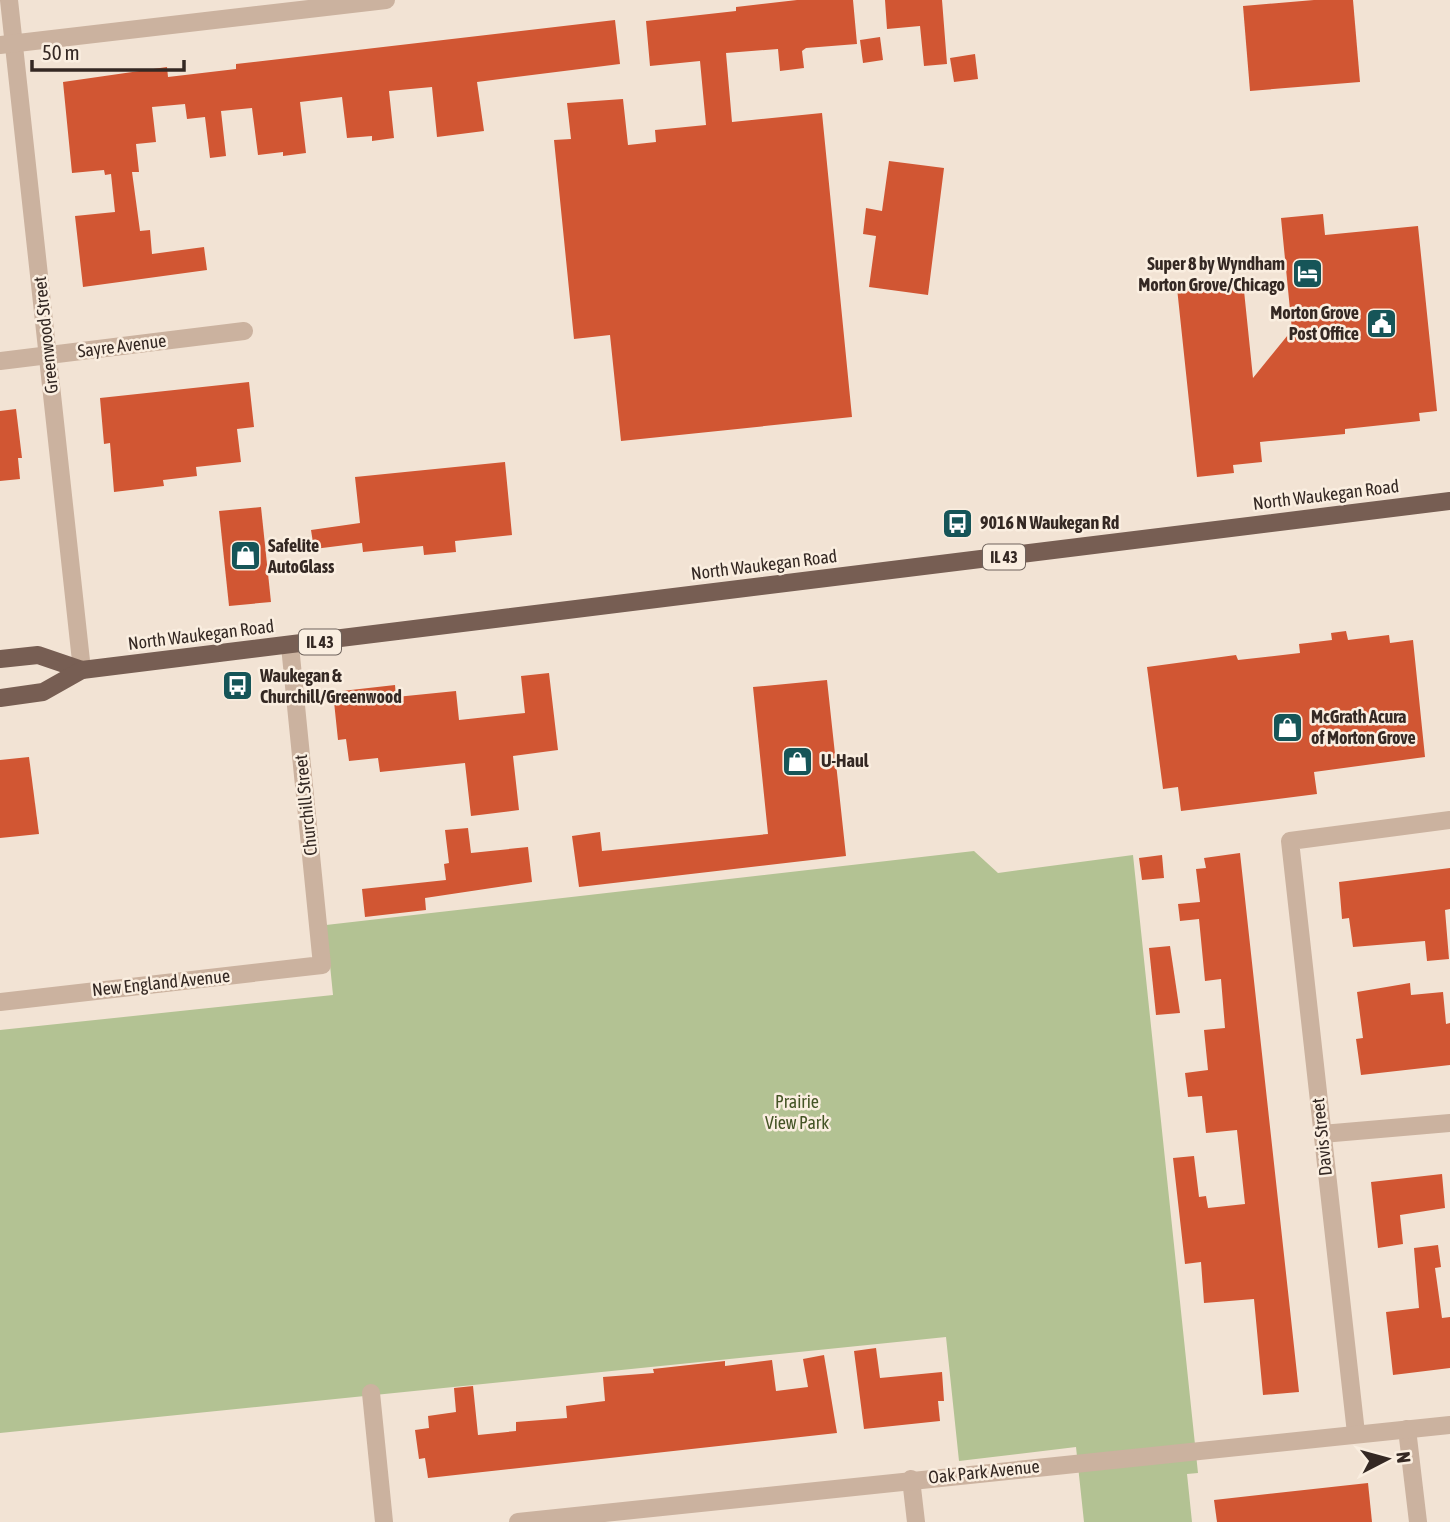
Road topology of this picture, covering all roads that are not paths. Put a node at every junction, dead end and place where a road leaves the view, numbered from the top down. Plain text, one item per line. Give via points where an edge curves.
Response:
1 (9, 0) edge
2 (386, 0) edge
3 (7, 44) edge
4 (244, 331) dead end
5 (48, 355) junction
6 (0, 360) edge
7 (1450, 501) edge
8 (290, 646) junction
9 (0, 659) edge
10 (82, 670) junction
11 (0, 698) edge
12 (1450, 820) edge
13 (323, 965) joint
14 (0, 1002) edge
15 (1450, 1123) edge
16 (1322, 1134) junction
17 (370, 1393) dead end
18 (1450, 1425) edge
19 (1407, 1429) junction
20 (1356, 1433) junction
21 (911, 1479) junction
22 (384, 1522) edge
23 (518, 1522) edge
24 (916, 1522) edge
25 (1418, 1522) edge

1 - 3 street, Greenwood Street
2 - 3 street
3 - 5 street, Greenwood Street
4 - 5 street, Sayre Avenue
5 - 6 street, Sayre Avenue
5 - 10 street, Greenwood Street
7 - 8 main road, North Waukegan Road / IL 43
8 - 10 main road, North Waukegan Road / IL 43
8 - 13 street, Churchill Street
9 - 10 main road, North Waukegan Road / IL 43 via 38,654
10 - 11 main road, North Waukegan Road / IL 43 via 43,692
12 - 16 street, Davis Street via 1290,841
13 - 14 street, New England Avenue
15 - 16 street
16 - 20 street, Davis Street
17 - 22 street
18 - 19 street, Oak Park Avenue
19 - 20 street, Oak Park Avenue
19 - 25 street
20 - 21 street, Oak Park Avenue
21 - 23 street, Oak Park Avenue
21 - 24 street

